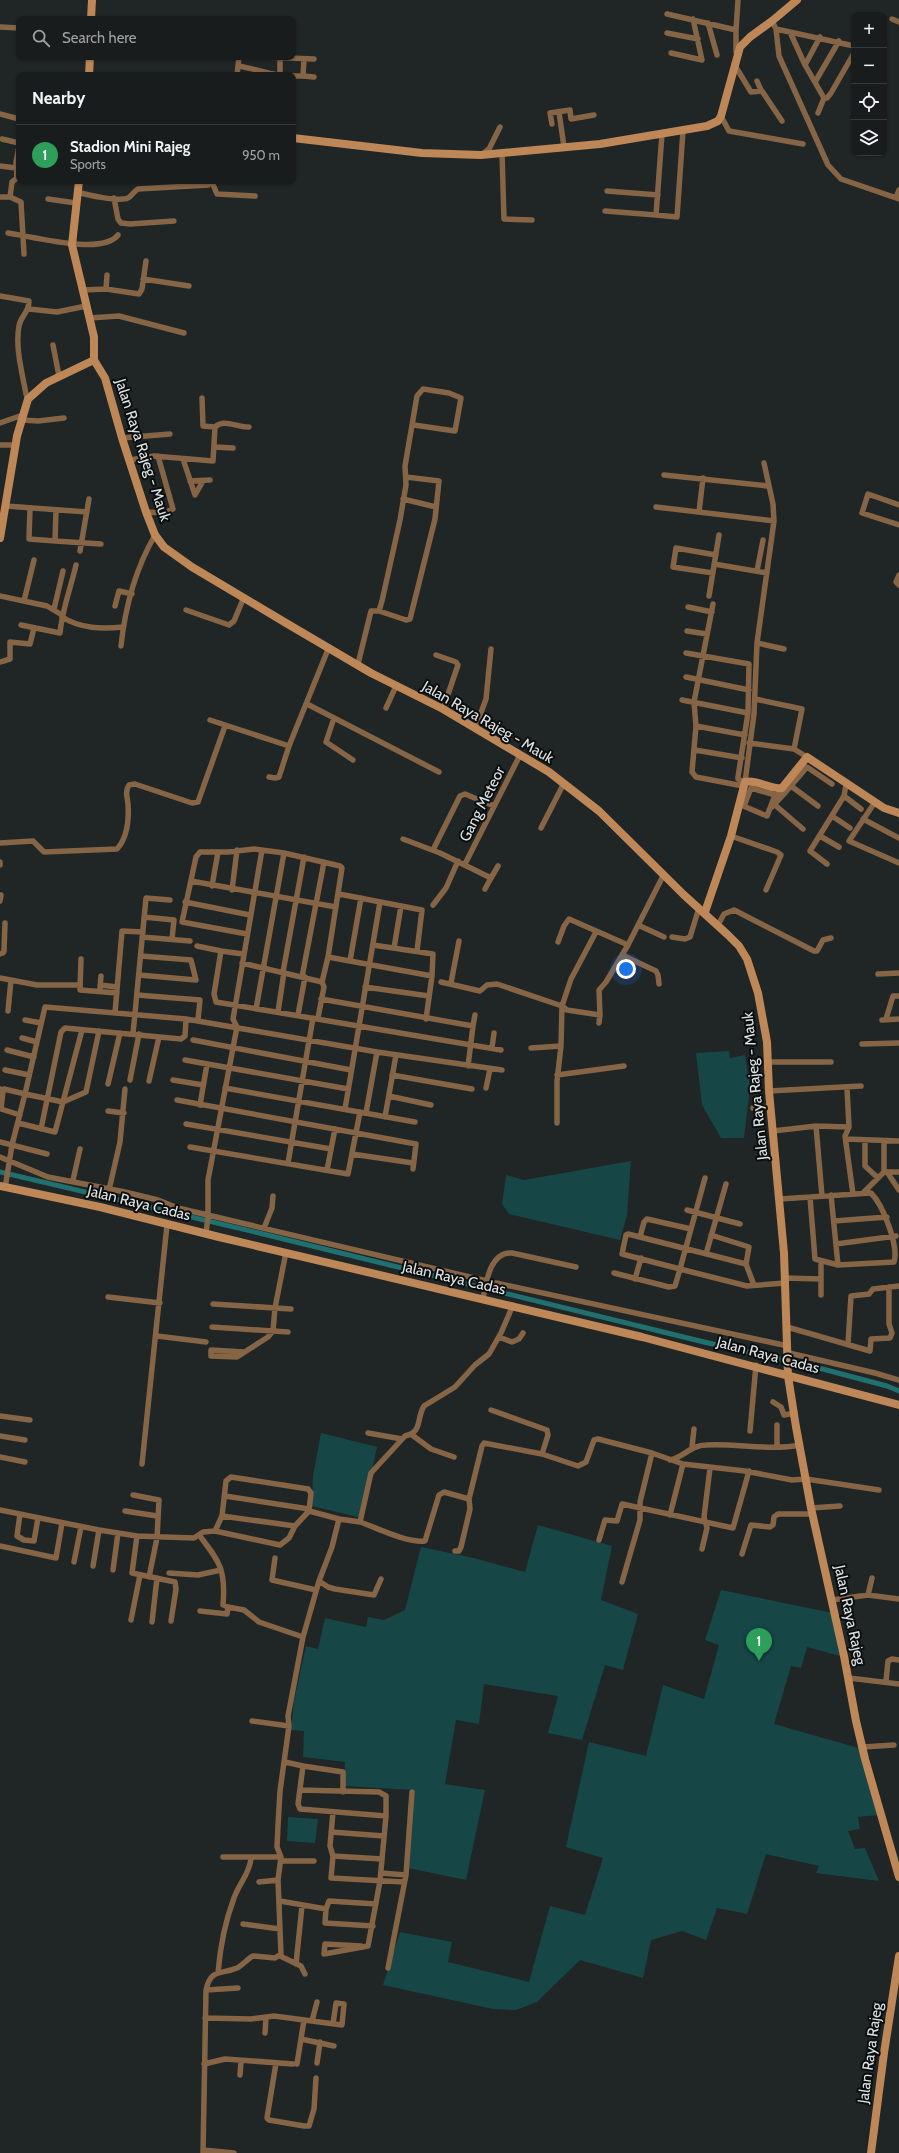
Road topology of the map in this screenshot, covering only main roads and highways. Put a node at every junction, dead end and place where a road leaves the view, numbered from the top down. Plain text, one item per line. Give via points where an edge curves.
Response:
1 (92, 0) edge
2 (797, 0) edge
3 (91, 16) edge
4 (90, 60) edge
5 (89, 72) edge
6 (296, 138) edge
7 (78, 184) edge
8 (94, 360) junction
9 (4, 502) edge
10 (0, 538) edge
11 (899, 813) edge
12 (702, 910) junction
13 (3, 1185) edge
14 (789, 1352) joint
15 (789, 1372) junction
16 (899, 1405) edge
17 (898, 1872) edge
18 (899, 1956) edge
19 (871, 2153) edge

1 - 3 main road
2 - 6 main road via 774,25 746,40 740,47 721,116 714,123 662,134 481,155 422,153
4 - 5 main road
7 - 8 main road via 72,245 94,337
8 - 9 main road via 41,386 28,399
8 - 12 main road, Jalan Raya Rajeg - Mauk via 105,378 146,512 155,535 164,547 244,597 396,686 443,709 564,783 596,808
9 - 10 main road
11 - 12 main road via 884,808 846,785 807,757 782,788 777,789 754,782 744,784 742,805
12 - 14 main road, Jalan Raya Rajeg - Mauk via 739,946 750,967 758,993 767,1042
13 - 15 main road, Jalan Raya Cadas via 167,1225 206,1230 286,1252 483,1297 506,1306 512,1305
14 - 15 main road, Jalan Raya Rajeg
15 - 16 main road, Jalan Raya Cadas
15 - 17 main road, Jalan Raya Rajeg via 812,1511 862,1747
18 - 19 main road, Jalan Raya Rajeg

